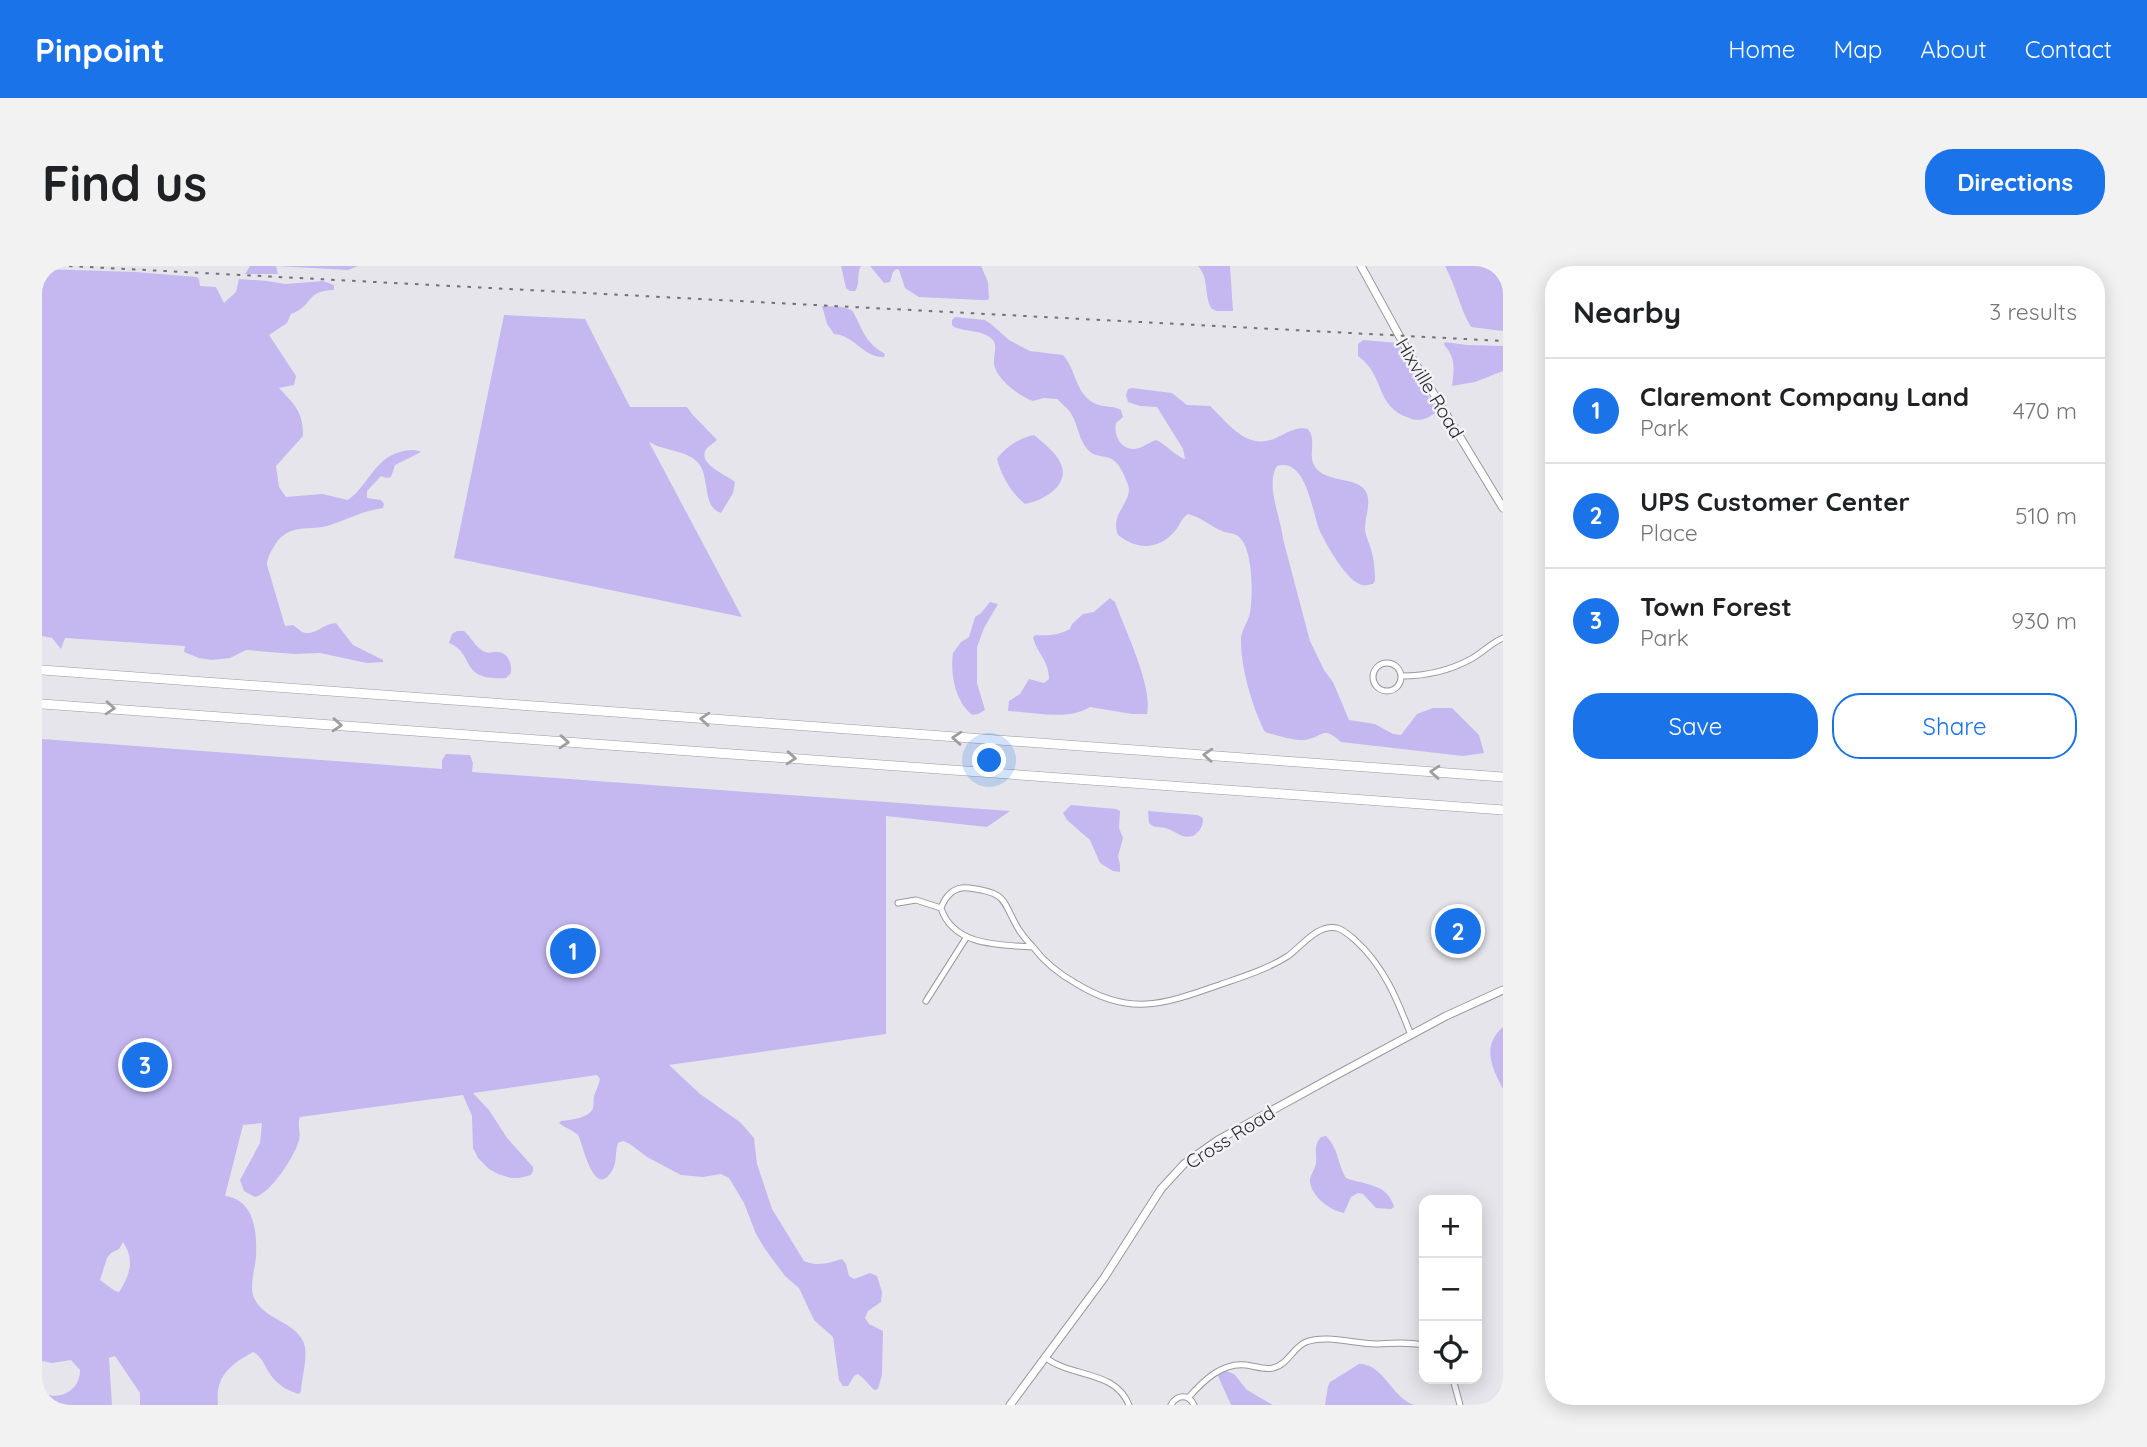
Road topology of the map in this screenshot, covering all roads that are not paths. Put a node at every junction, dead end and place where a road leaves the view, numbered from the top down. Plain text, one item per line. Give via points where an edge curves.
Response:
1 (1361, 266) edge
2 (1503, 508) edge
3 (1503, 638) edge
4 (42, 670) edge
5 (1402, 676) junction
6 (42, 704) edge
7 (1503, 777) edge
8 (1503, 810) edge
9 (898, 903) dead end
10 (941, 908) junction
11 (966, 938) junction
12 (1033, 947) junction
13 (1503, 990) edge
14 (926, 1000) dead end
15 (1411, 1035) junction
16 (1419, 1344) edge
17 (1046, 1358) junction
18 (1454, 1384) edge
19 (1188, 1398) junction
20 (1010, 1405) edge
21 (1129, 1405) edge
22 (1171, 1405) edge
23 (1194, 1405) edge
24 (1460, 1405) edge

1 - 2 street, Hixville Road
3 - 5 street via 1447,670
7 -> 4 highway
5 - 5 street via 1397,666 1387,662 1377,667 1373,677 1378,687 1388,691 1398,686
6 -> 8 highway
9 - 10 street via 916,900
10 - 11 street via 945,920
10 - 12 street via 946,896 961,887 998,895
11 - 12 street
11 - 14 street
12 - 15 street via 1045,963 1106,1000 1153,1004 1237,979 1287,956 1317,932 1337,928 1377,964
13 - 15 street, Cross Road
15 - 17 street, Cross Road via 1217,1140 1184,1164 1161,1189 1104,1279
16 - 19 street via 1308,1341 1273,1368 1225,1367
17 - 20 street, Cross Road
17 - 21 street via 1071,1371 1106,1380 1122,1392
18 - 24 street
19 - 22 street via 1177,1398
19 - 23 street

